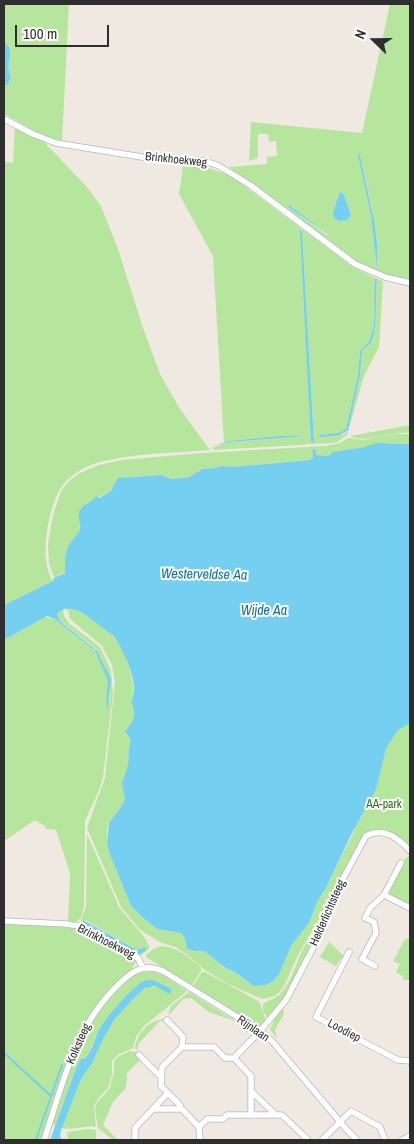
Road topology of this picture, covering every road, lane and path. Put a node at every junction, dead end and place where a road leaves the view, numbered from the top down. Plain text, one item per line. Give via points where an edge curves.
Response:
1 (4, 119) edge
2 (410, 283) edge
3 (410, 851) edge
4 (401, 863) dead end
5 (384, 894) junction
6 (410, 908) edge
7 (4, 921) edge
8 (349, 952) dead end
9 (375, 966) dead end
10 (143, 968) junction
11 (167, 1020) dead end
12 (260, 1031) junction
13 (182, 1047) junction
14 (139, 1055) dead end
15 (234, 1058) junction
16 (410, 1061) edge
17 (162, 1076) junction
18 (251, 1091) junction
19 (168, 1093) junction
20 (154, 1109) junction
21 (180, 1109) junction
22 (251, 1114) junction
23 (275, 1114) junction
24 (340, 1122) junction
25 (199, 1127) junction
26 (410, 1136) edge
27 (44, 1140) edge
28 (135, 1140) edge
29 (200, 1140) edge
30 (308, 1140) edge
31 (323, 1140) edge
32 (357, 1140) edge
33 (386, 1140) edge
34 (402, 1140) edge

1 - 2 street, Brinkhoekweg via 56,143 218,166 250,185 354,264
3 - 12 street, Helderlichtsteeg via 391,834 373,833 364,838 328,906 323,929 286,1000
4 - 5 street
5 - 6 street
5 - 9 street via 370,908 366,918 374,922 376,933 362,959
7 - 10 street, Brinkhoekweg via 78,926 138,958
8 - 16 street, Loodiep via 316,1016 399,1060
10 - 12 street, Rijnlaan via 163,972
10 - 27 street, Kolksteeg via 134,970 122,980 90,1019 72,1057
11 - 13 street via 182,1036
12 - 15 street
12 - 24 street, Rijnlaan
13 - 15 street via 214,1047 225,1058
13 - 17 street via 162,1067
14 - 17 street
15 - 18 street via 251,1076
17 - 19 street via 161,1086
18 - 22 street
18 - 23 street
19 - 20 street
19 - 21 street
20 - 21 street
20 - 28 street via 135,1128
21 - 25 street
22 - 23 street
22 - 25 street via 227,1114 222,1119 207,1120
23 - 30 street via 282,1116
24 - 31 street
24 - 32 street, Rijnlaan
24 - 33 street via 352,1111 380,1127
25 - 29 street
26 - 34 street

